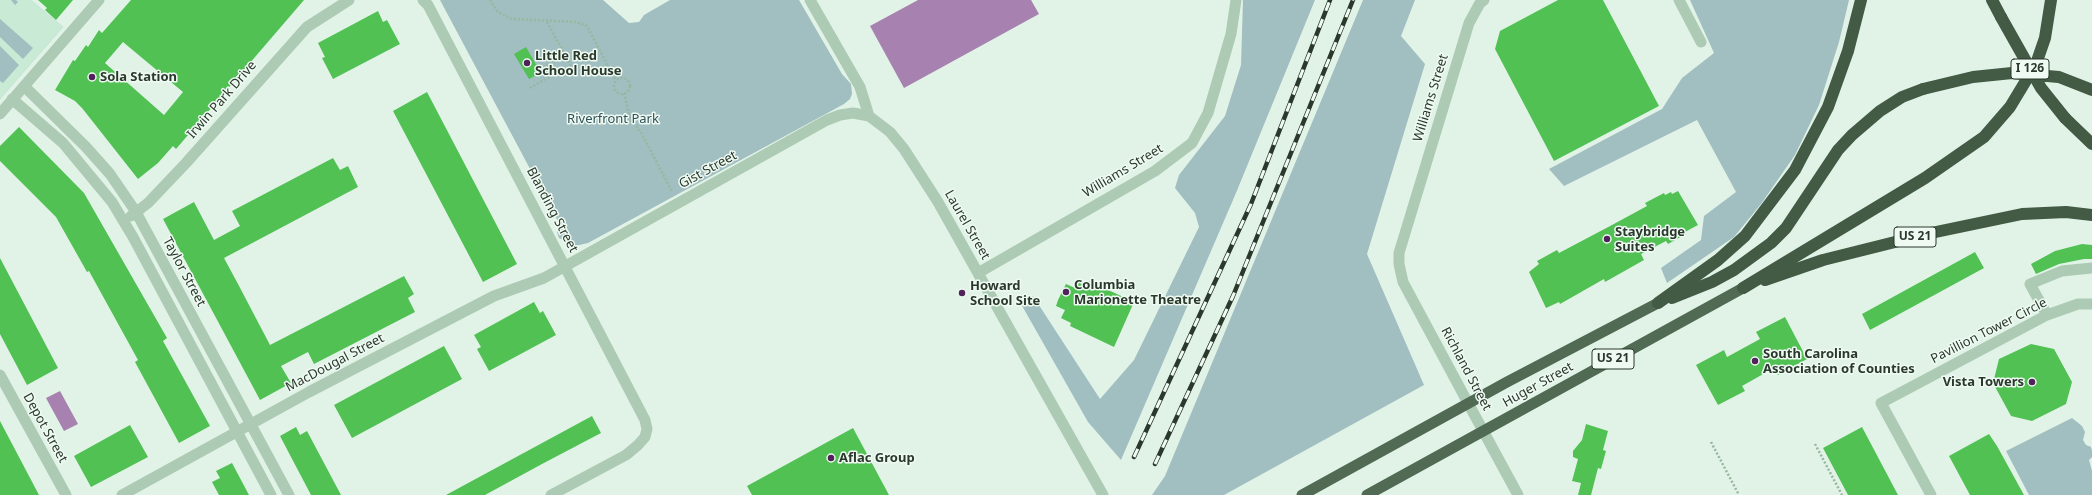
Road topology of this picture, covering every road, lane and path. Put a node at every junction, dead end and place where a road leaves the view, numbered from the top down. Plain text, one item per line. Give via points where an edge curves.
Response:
1 (99, 0) edge
2 (423, 0) edge
3 (490, 0) edge
4 (810, 0) edge
5 (1236, 0) edge
6 (1484, 0) edge
7 (1679, 0) edge
8 (1861, 0) edge
9 (1992, 0) edge
10 (2051, 0) edge
11 (346, 1) edge
12 (547, 22) junction
13 (1701, 42) dead end
14 (566, 56) junction
15 (576, 75) dead end
16 (616, 81) junction
17 (24, 86) junction
18 (530, 88) dead end
19 (2092, 90) edge
20 (624, 93) junction
21 (12, 99) junction
22 (0, 114) edge
23 (869, 116) junction
24 (2092, 144) edge
25 (677, 204) junction
26 (136, 212) junction
27 (2092, 215) edge
28 (123, 220) junction
29 (1398, 254) joint
30 (565, 266) junction
31 (2092, 268) edge
32 (978, 272) junction
33 (1743, 288) junction
34 (1658, 302) junction
35 (2092, 304) edge
36 (2047, 315) junction
37 (0, 375) edge
38 (1468, 403) junction
39 (251, 425) junction
40 (1484, 431) junction
41 (237, 433) junction
42 (1711, 442) dead end
43 (1815, 444) dead end
44 (66, 495) edge
45 (122, 495) edge
46 (271, 495) edge
47 (289, 495) edge
48 (552, 495) edge
49 (1103, 495) edge
50 (1302, 495) edge
51 (1367, 495) edge
52 (1518, 495) edge
53 (1738, 495) edge
54 (1842, 495) edge
55 (1931, 495) edge

1 - 17 street
2 - 30 street, Blanding Street via 428,5
3 - 12 path via 498,12 512,19
4 - 23 street via 860,87
5 - 32 street, Williams Street via 1231,34 1208,114 1192,143 1155,171
6 - 29 street, Williams Street via 1469,22
7 - 13 street
8 - 34 highway via 1848,51 1828,107 1795,170 1745,236 1718,260
9 - 24 highway, I 126, bridge via 2041,88 2065,118
10 - 33 highway via 2045,38 2036,64 2010,107 1984,137 1925,178
11 - 26 street, Irwin Park Drive via 307,27 186,164
12 - 14 path
12 - 16 path via 576,22 587,26
14 - 15 path
14 - 18 path via 544,67 549,77
16 - 20 path via 616,90
16 - 20 path via 623,78 629,82 629,88
17 - 21 street
17 - 26 street, Taylor Street via 110,174
19 - 34 highway, US 21, bridge via 2059,77 2012,73 1973,77 1923,89 1902,97 1865,123 1838,150 1786,228 1759,252 1712,282
20 - 25 path via 630,119 644,136
21 - 22 street
21 - 28 street via 50,131 75,157
23 - 25 street, Gist Street via 853,112 827,120
23 - 32 street, Laurel Street via 890,132 904,149
25 - 30 street, Gist Street
26 - 28 street, Irwin Park Drive
26 - 39 street, Taylor Street
27 - 33 highway, US 21 via 2066,212 2022,214 1939,231 1823,260
28 - 41 street
29 - 38 street, Richland Street via 1403,282
30 - 39 street, MacDougal Street via 544,278 494,296
30 - 48 street, Blanding Street via 645,420 647,429 645,437 626,455
31 - 36 street via 2062,271 2030,284
32 - 49 street, Laurel Street
33 - 40 highway, Huger Street / US 21
34 - 38 highway, Huger Street / US 21
35 - 36 street, Pavillion Tower Circle via 2078,304
36 - 55 street, Pavillion Tower Circle via 1881,403
37 - 44 street, Depot Street
38 - 40 street, Richland Street
38 - 50 highway, Huger Street / US 21
39 - 41 street, MacDougal Street
39 - 47 street, Taylor Street
40 - 51 highway, Huger Street / US 21
40 - 52 street, Richland Street
41 - 45 street, MacDougal Street
41 - 46 street
42 - 53 path
43 - 54 path

